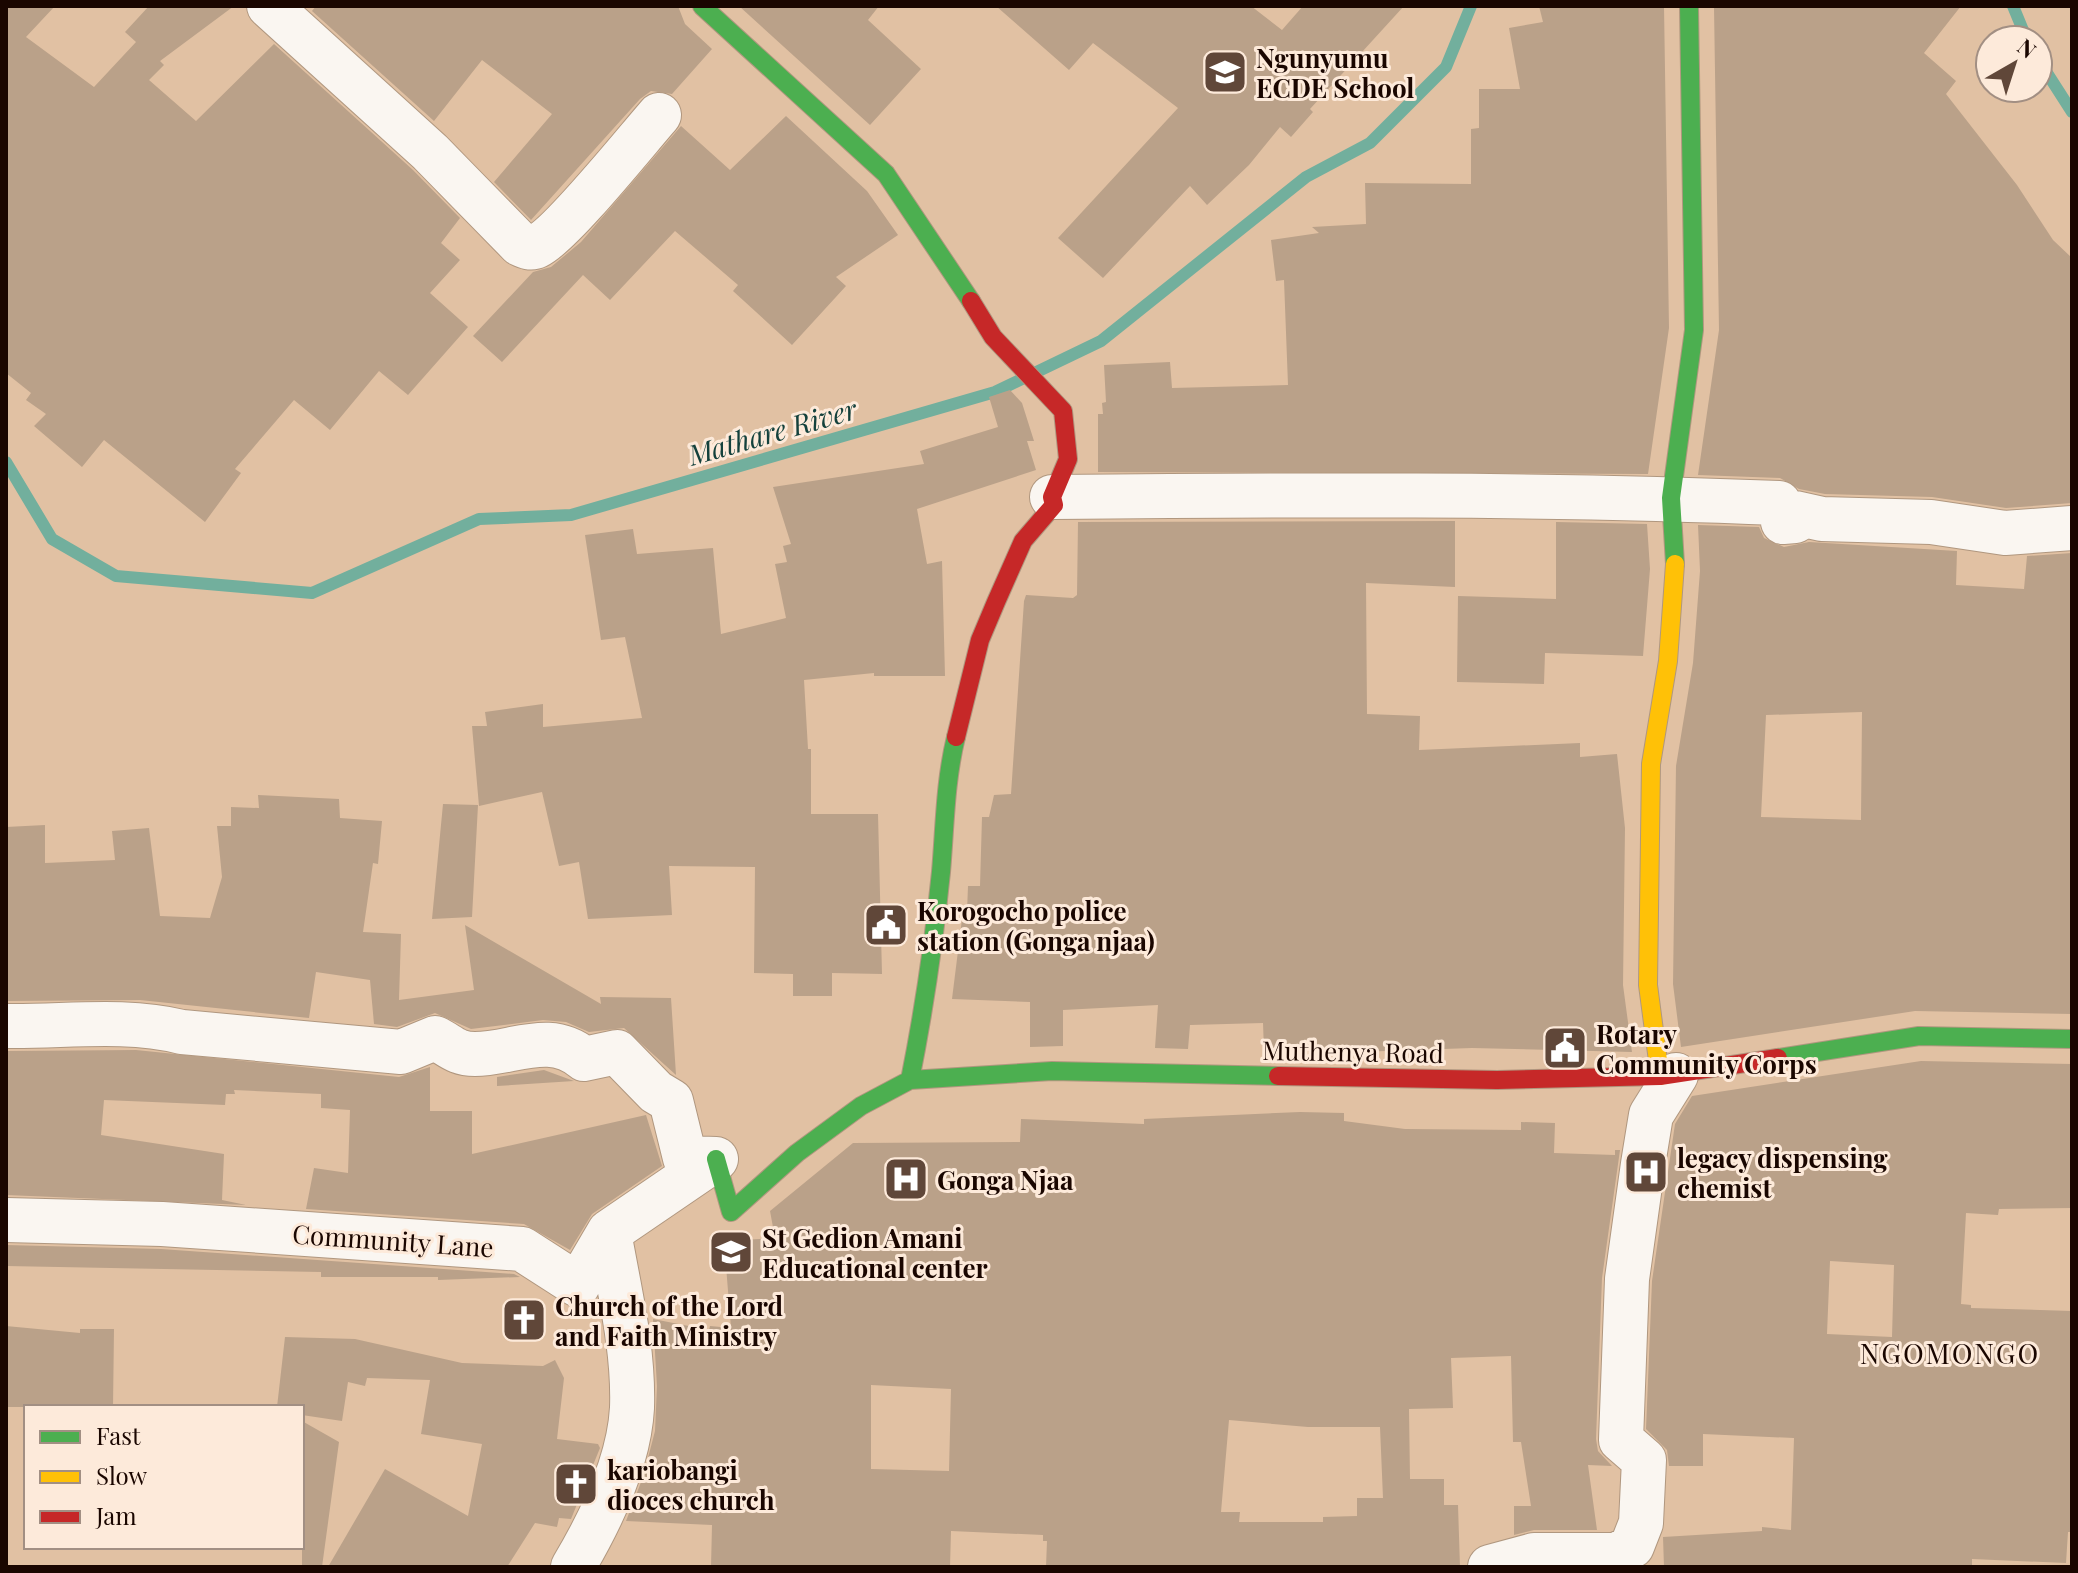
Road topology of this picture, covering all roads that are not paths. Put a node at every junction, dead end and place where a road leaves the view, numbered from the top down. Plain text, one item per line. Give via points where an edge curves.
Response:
1 (269, 6) edge
2 (702, 6) edge
3 (1689, 6) edge
4 (659, 115) dead end
5 (1052, 497) junction
6 (1671, 498) junction
7 (2072, 528) edge
8 (6, 1026) edge
9 (2072, 1039) edge
10 (1668, 1076) junction
11 (910, 1080) junction
12 (716, 1159) junction
13 (6, 1220) edge
14 (609, 1232) junction
15 (573, 1567) edge
16 (1490, 1567) edge

1 - 4 street via 528,248 559,226
2 - 5 street via 886,174 993,337 1063,411 1068,459
3 - 6 street via 1694,330
5 - 6 street
5 - 11 street via 1054,505 1023,541 980,640 954,745 943,810 929,988
6 - 7 street via 1779,503 1783,522 1795,521 1795,513 2005,533
6 - 10 street via 1675,569 1668,661 1651,764 1648,985
8 - 12 street via 158,1026 401,1052 435,1038 448,1050 476,1054 542,1046 569,1047 584,1059 617,1052 671,1101 685,1158
9 - 10 street, Muthenya Road via 1919,1036
10 - 11 street, Muthenya Road via 1497,1080 1052,1071
10 - 16 street via 1651,1115 1627,1279 1621,1440 1644,1460 1641,1523 1632,1546 1617,1555 1534,1555
11 - 12 street, Muthenya Road via 861,1106 797,1153 731,1212
12 - 14 street, Community Lane
13 - 14 street, Community Lane via 162,1224 522,1249 578,1285
14 - 15 street via 631,1357 632,1411 606,1504

